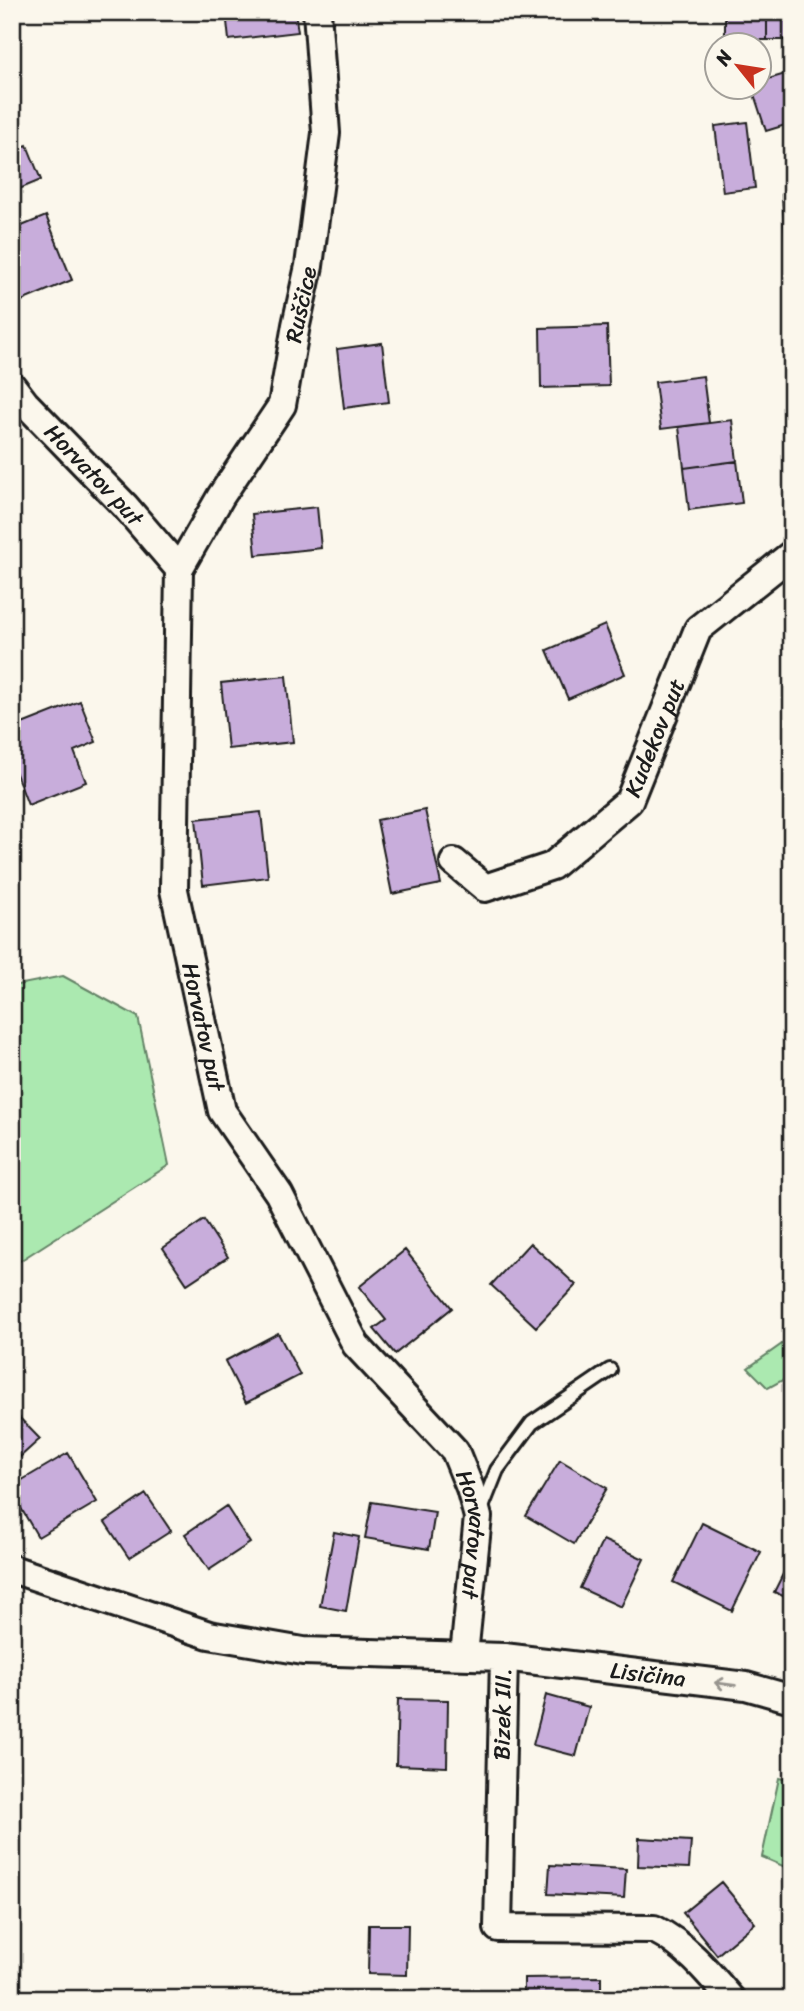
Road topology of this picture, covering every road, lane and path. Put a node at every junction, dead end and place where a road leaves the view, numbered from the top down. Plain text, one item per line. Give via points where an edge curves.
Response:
1 (317, 12) edge
2 (12, 386) edge
3 (792, 554) edge
4 (179, 569) junction
5 (454, 862) dead end
6 (611, 1370) dead end
7 (478, 1517) junction
8 (12, 1570) edge
9 (464, 1655) junction
10 (504, 1657) junction
11 (792, 1699) edge
12 (731, 1999) edge

1 - 4 street, Ruščice via 326,133 309,266 282,405
2 - 4 street, Horvatov put
3 - 5 street, Kudekov put via 698,629 629,801 552,866 485,888
4 - 7 street, Horvatov put via 174,890 222,1111 279,1194 356,1345 455,1451
6 - 7 lane via 532,1423 496,1470
7 - 9 street, Horvatov put
8 - 9 street, Bizek III. via 209,1635 303,1651
9 - 10 street, Bizek III.
11 -> 10 street, Lisičina via 746,1686
10 - 12 street, Bizek III. via 498,1928 654,1929 675,1940

